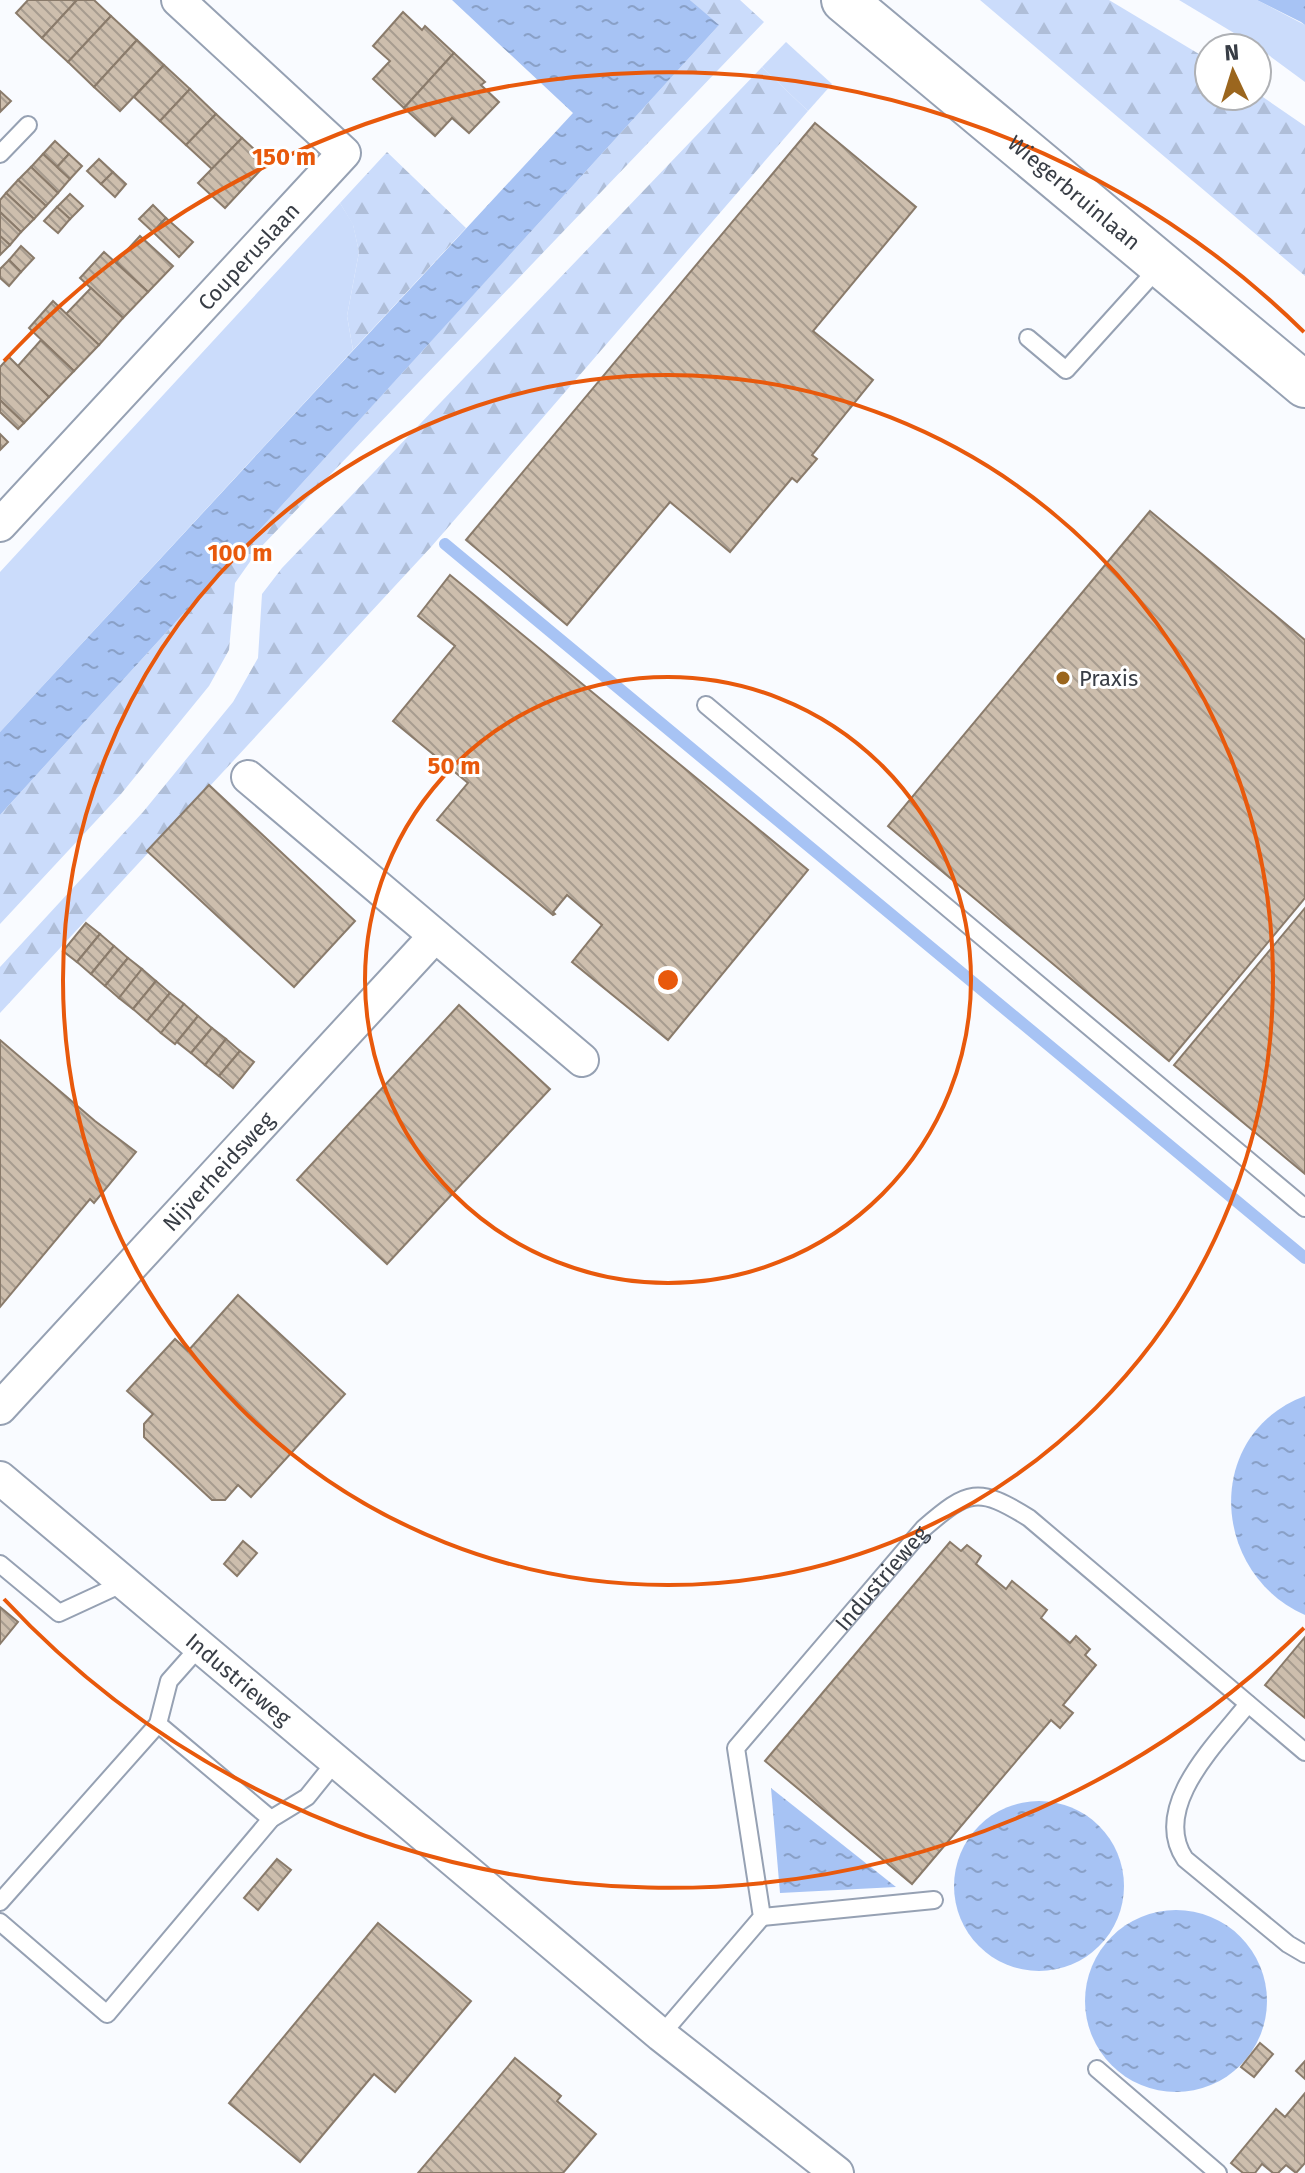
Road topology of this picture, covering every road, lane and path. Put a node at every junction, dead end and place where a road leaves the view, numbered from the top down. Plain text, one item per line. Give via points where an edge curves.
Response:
1 (178, 0) edge
2 (844, 0) edge
3 (28, 125) dead end
4 (0, 154) edge
5 (1161, 265) junction
6 (1028, 338) dead end
7 (1305, 385) edge
8 (0, 525) edge
9 (706, 705) dead end
10 (248, 777) dead end
11 (435, 936) junction
12 (582, 1060) dead end
13 (1305, 1208) edge
14 (0, 1408) edge
15 (0, 1478) edge
16 (0, 1564) edge
17 (124, 1583) junction
18 (200, 1646) junction
19 (1248, 1704) junction
20 (158, 1724) junction
21 (1305, 1752) edge
22 (336, 1761) junction
23 (271, 1819) junction
24 (934, 1900) dead end
25 (0, 1902) edge
26 (762, 1917) junction
27 (0, 1922) edge
28 (1305, 1954) edge
29 (661, 2035) junction
30 (1097, 2069) dead end
31 (837, 2173) edge
32 (1218, 2173) edge

1 - 8 street, Couperuslaan via 344,153
2 - 5 street, Wiegerbruinlaan
3 - 4 lane
5 - 6 lane via 1066,370
5 - 7 street, Wiegerbruinlaan
9 - 13 lane
10 - 11 street
11 - 12 street
11 - 14 street, Nijverheidsweg
15 - 17 street, Industrieweg
16 - 17 lane via 59,1613
17 - 18 street, Industrieweg
18 - 20 lane via 169,1681
18 - 22 street, Industrieweg
19 - 21 lane, Industrieweg
19 - 26 lane, Industrieweg via 1029,1518 1000,1500 966,1496 924,1528 736,1748
19 - 28 lane via 1191,1777 1174,1826 1178,1848
20 - 23 lane
20 - 25 lane
22 - 23 lane via 307,1797
22 - 29 street, Industrieweg
23 - 27 lane via 107,2014
24 - 26 lane
26 - 29 lane
29 - 31 street, Industrieweg
30 - 32 lane

